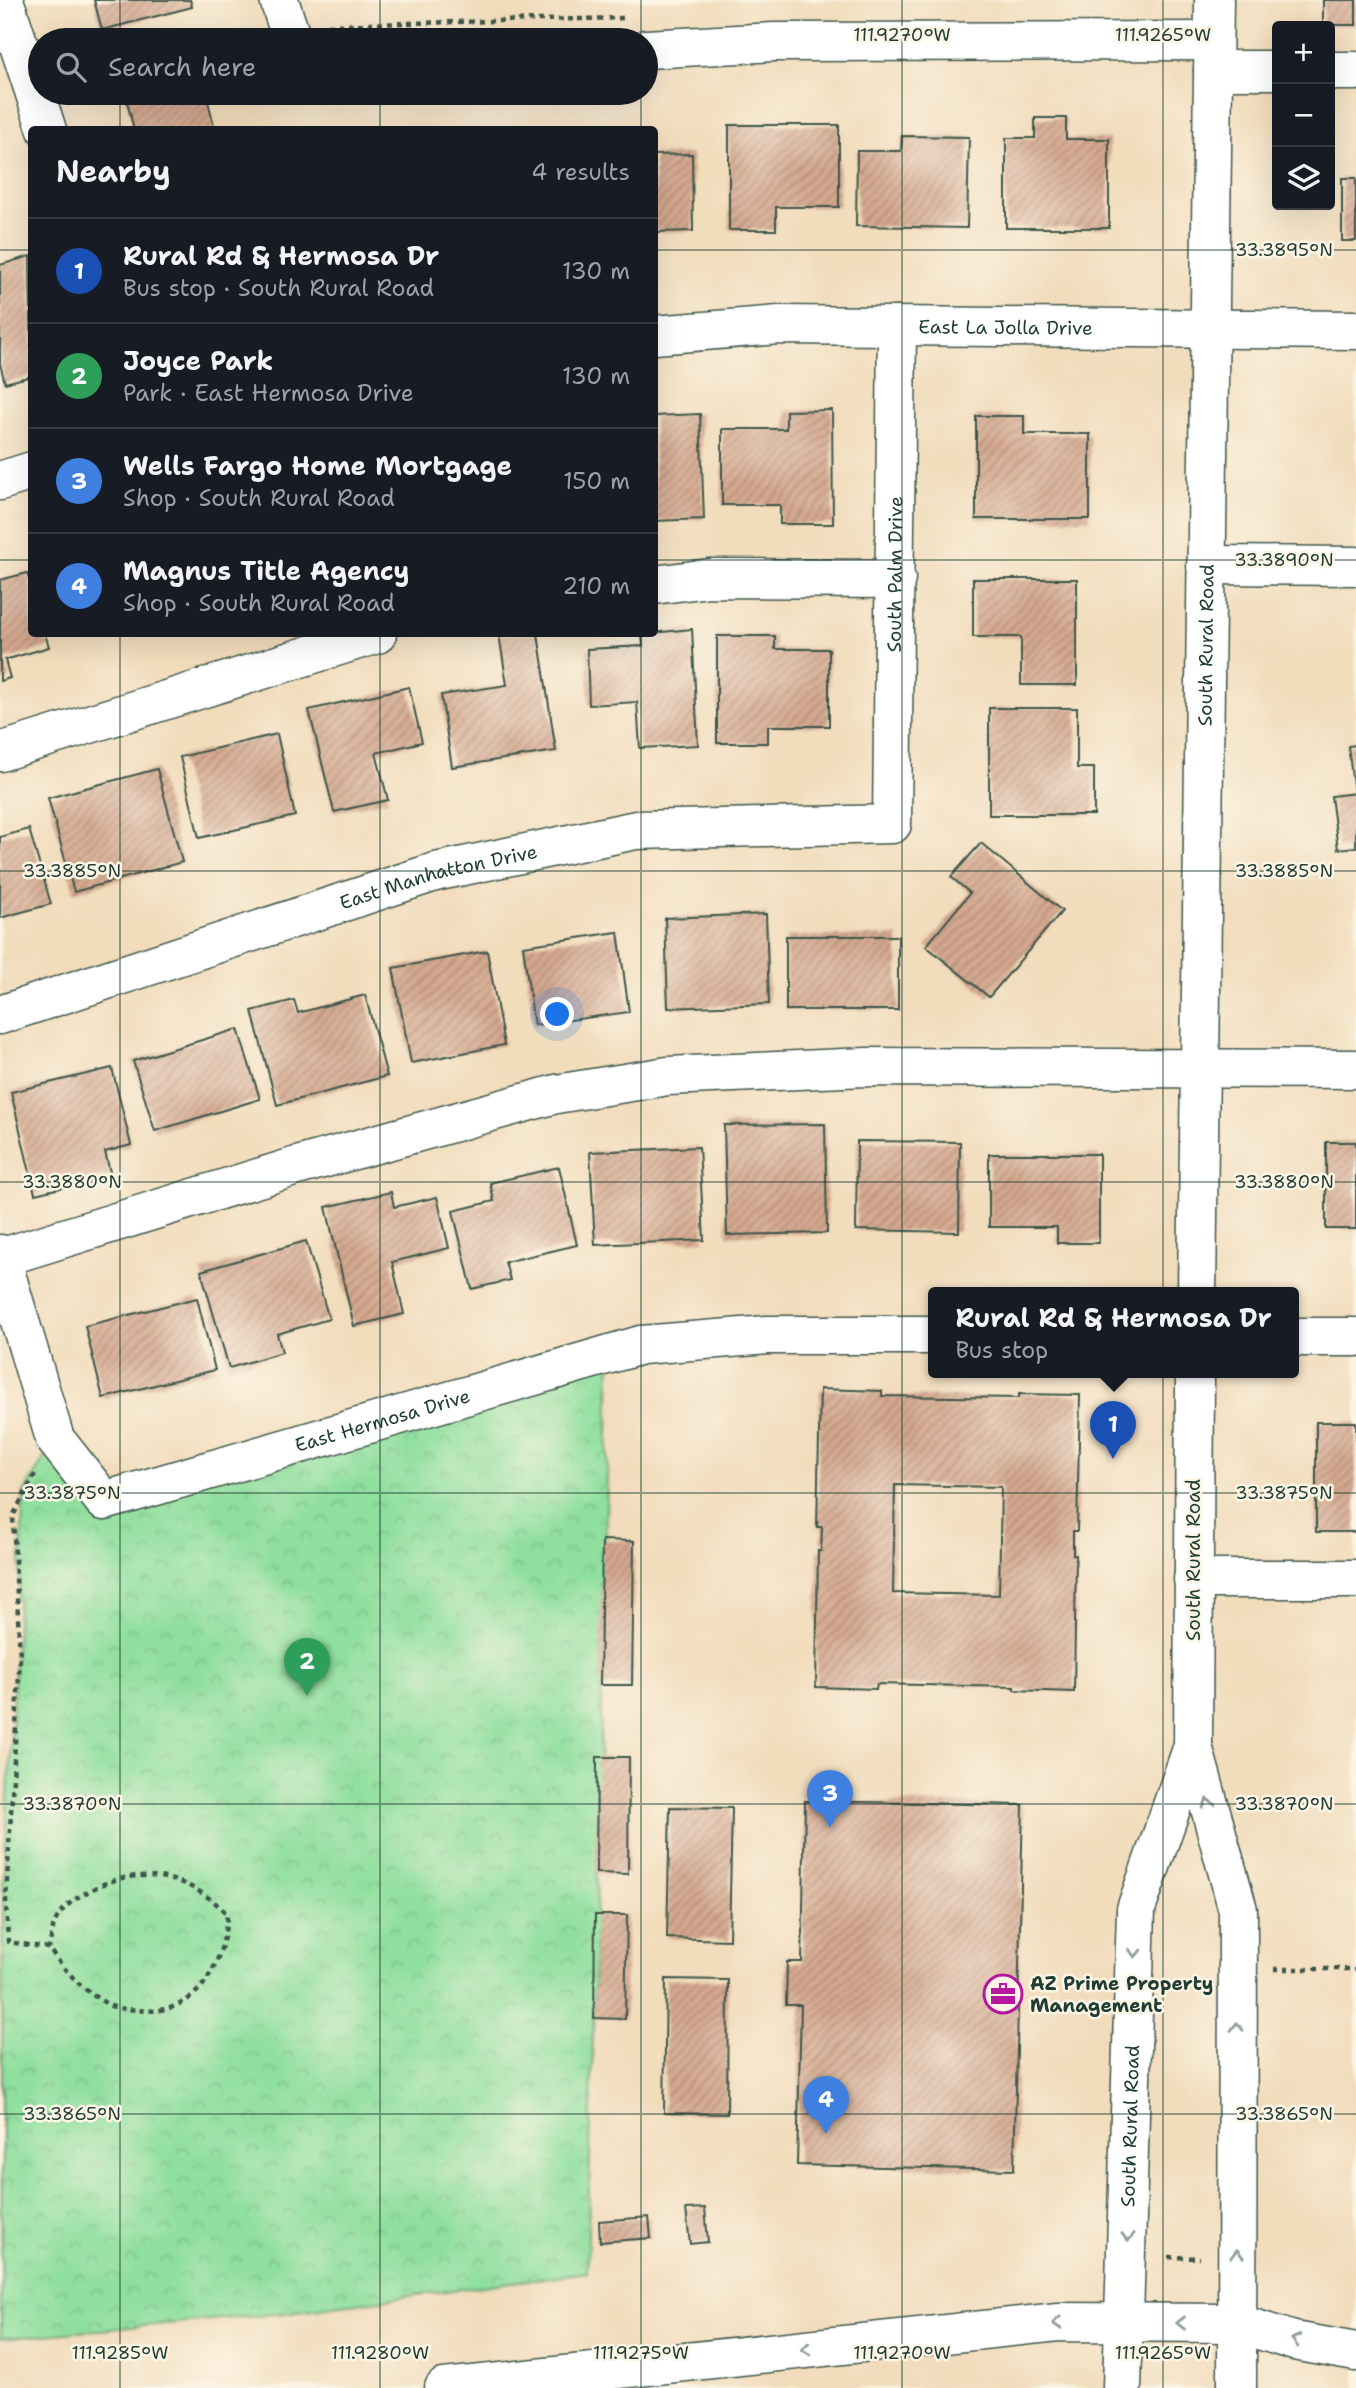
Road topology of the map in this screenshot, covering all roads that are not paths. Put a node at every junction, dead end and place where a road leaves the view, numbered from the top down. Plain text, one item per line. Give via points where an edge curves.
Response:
1 (4, 0) edge
2 (279, 0) edge
3 (1214, 0) edge
4 (288, 28) edge
5 (658, 48) edge
6 (1213, 55) junction
7 (1272, 70) edge
8 (1335, 71) edge
9 (1356, 71) edge
10 (28, 73) edge
11 (39, 105) edge
12 (46, 126) edge
13 (897, 326) junction
14 (1209, 329) junction
15 (1356, 330) edge
16 (658, 335) edge
17 (28, 472) edge
18 (0, 481) edge
19 (1206, 565) junction
20 (1356, 566) edge
21 (896, 579) junction
22 (658, 584) edge
23 (367, 637) edge
24 (0, 752) edge
25 (892, 824) joint
26 (0, 1015) edge
27 (1202, 1069) junction
28 (1356, 1069) edge
29 (0, 1257) edge
30 (1197, 1287) edge
31 (928, 1335) edge
32 (1299, 1337) edge
33 (1356, 1337) edge
34 (1195, 1378) edge
35 (1193, 1579) junction
36 (1356, 1579) edge
37 (1193, 1746) junction
38 (1125, 2323) junction
39 (1237, 2323) junction
40 (1356, 2352) edge
41 (444, 2388) edge
42 (1122, 2388) edge
43 (1237, 2388) edge

1 - 10 main road
2 - 4 main road
3 - 6 main road, South Rural Road
5 - 6 main road via 774,42
6 - 7 main road
6 - 14 main road, South Rural Road
8 - 9 main road
11 - 12 main road
13 - 14 main road, East La Jolla Drive
13 - 16 main road, East La Jolla Drive via 779,325
13 - 21 main road, South Palm Drive
14 - 15 main road, East La Jolla Drive
14 - 19 main road, South Rural Road
17 - 18 main road
19 - 20 main road
19 - 27 main road, South Rural Road
21 - 22 main road via 709,578
21 - 25 main road, South Palm Drive
23 - 24 main road
25 - 26 main road, East Manhatton Drive via 636,830 435,872
27 - 28 main road
27 - 29 main road via 866,1067 655,1078 530,1101
27 - 30 main road, South Rural Road
29 - 31 main road, East Hermosa Drive via 55,1439 104,1501 641,1345 768,1335
32 - 33 main road
34 - 35 main road, South Rural Road
35 - 36 main road
35 - 37 main road, South Rural Road
37 -> 38 main road, South Rural Road via 1136,1909
39 -> 37 main road, South Rural Road via 1238,1910
39 -> 38 main road
38 -> 41 main road via 1058,2322
38 - 42 main road, South Rural Road
40 -> 39 main road via 1294,2341
39 - 43 main road, South Rural Road

